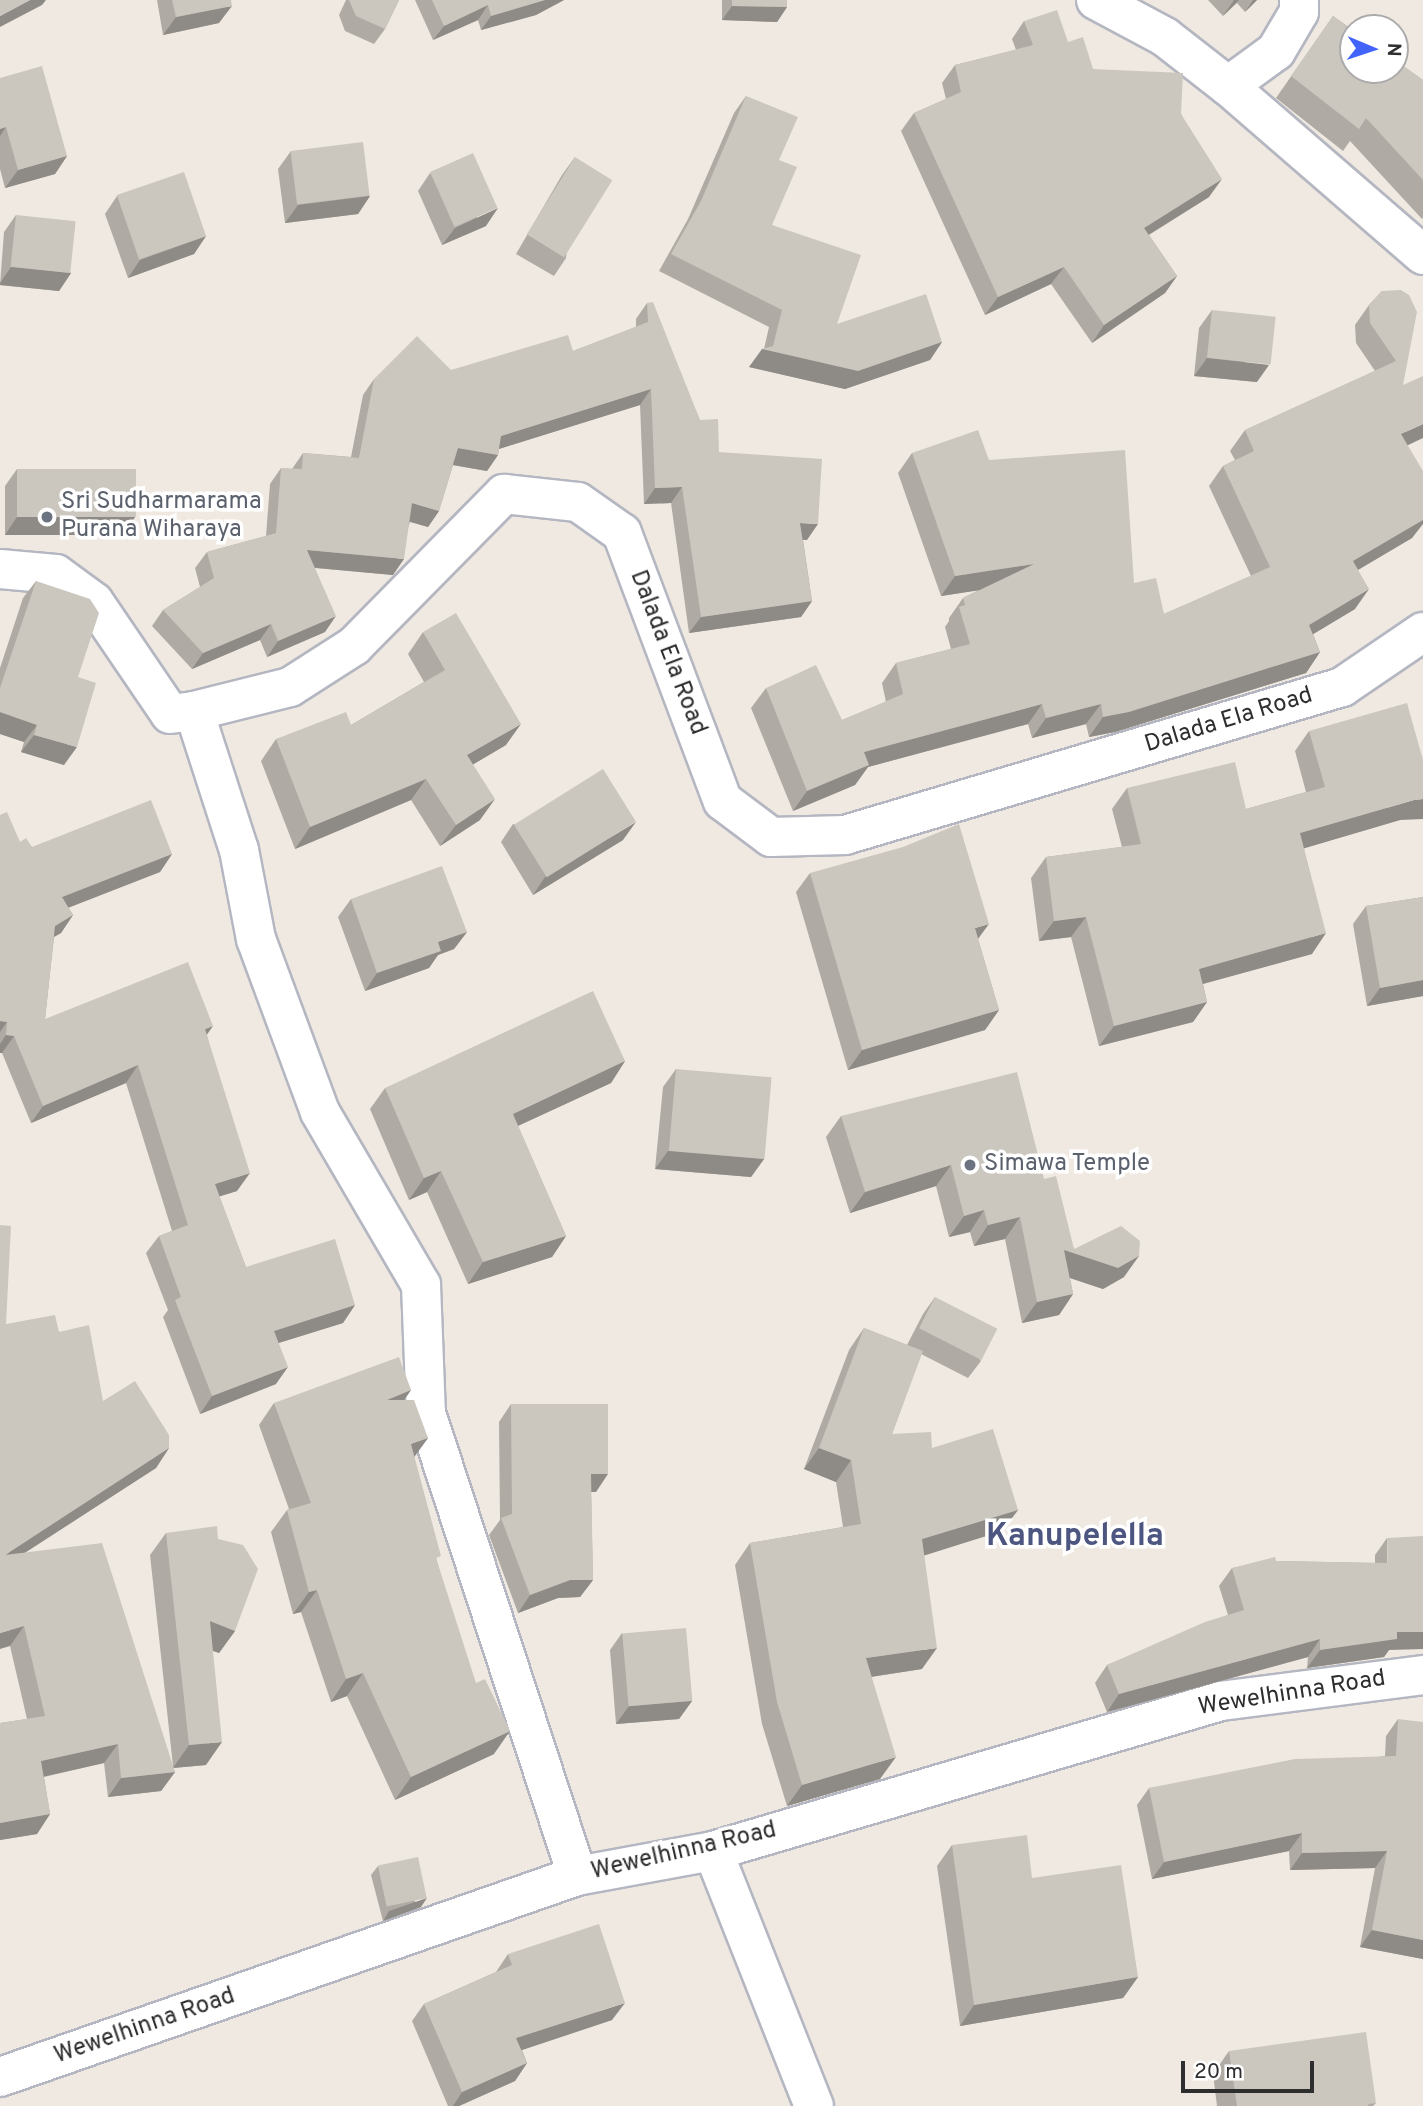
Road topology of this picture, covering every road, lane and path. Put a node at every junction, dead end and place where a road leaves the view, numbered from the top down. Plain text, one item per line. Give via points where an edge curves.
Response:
1 (1096, 0) edge
2 (1299, 0) edge
3 (1228, 86) junction
4 (1423, 255) edge
5 (0, 569) edge
6 (1423, 632) edge
7 (194, 712) junction
8 (1423, 1675) edge
9 (713, 1851) junction
10 (577, 1876) junction
11 (0, 2077) edge
12 (814, 2106) edge

1 - 3 street via 1165,37
2 - 3 street via 1299,12 1276,51
3 - 4 street
5 - 7 street, Dalada Ela Road via 56,574 85,595 170,714
6 - 7 street, Dalada Ela Road via 1342,687 845,835 771,837 723,801 622,533 578,502 504,494 354,646 290,687
7 - 10 street via 239,849 256,939 320,1112 421,1285 426,1413
8 - 9 street, Wewelhinna Road via 1220,1701
9 - 10 street, Wewelhinna Road
9 - 12 street
10 - 11 street, Wewelhinna Road

